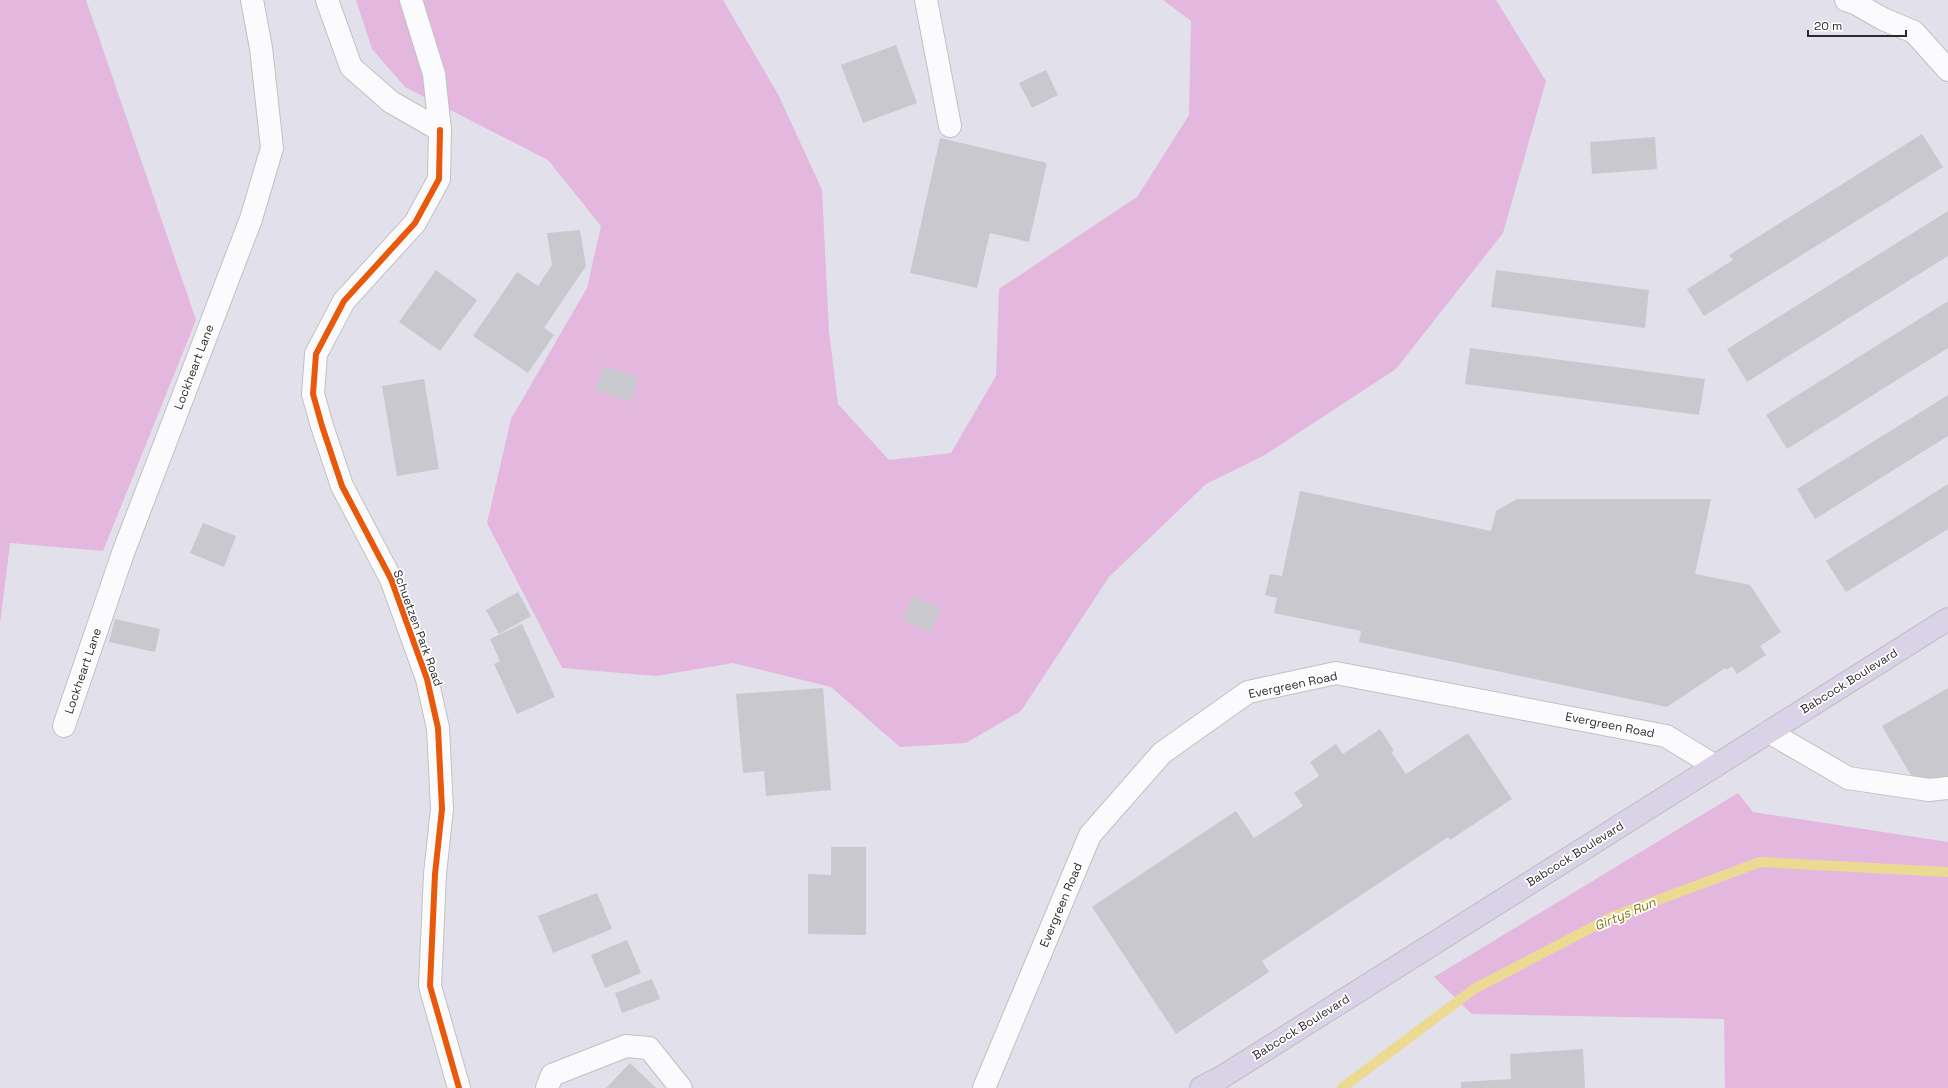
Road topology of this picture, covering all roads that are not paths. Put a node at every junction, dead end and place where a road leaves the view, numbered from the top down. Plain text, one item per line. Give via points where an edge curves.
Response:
1 (252, 0) edge
2 (327, 0) edge
3 (411, 0) edge
4 (926, 0) edge
5 (1846, 0) edge
6 (1948, 70) edge
7 (950, 126) dead end
8 (440, 130) junction
9 (1948, 619) edge
10 (64, 726) dead end
11 (1769, 732) junction
12 (1715, 766) junction
13 (1948, 788) edge
14 (1225, 1082) edge
15 (984, 1087) edge
16 (459, 1088) edge
17 (547, 1088) edge
18 (681, 1088) edge
19 (1201, 1088) edge

1 - 10 street, Lockheart Lane via 261,48 272,148 251,219 123,553
2 - 8 street via 352,67 391,102
3 - 8 street, Schuetzen Park Road via 434,74
4 - 7 street
5 - 6 street via 1914,32
8 - 16 street, Schuetzen Park Road via 440,179 416,223 344,301 316,354 313,394 342,486 390,579 427,679 438,728 442,809 435,874 430,986
9 - 11 main road, Babcock Boulevard
11 - 12 main road, Babcock Boulevard
11 - 13 street via 1848,778 1929,790
12 - 14 main road, Babcock Boulevard
12 - 15 street, Evergreen Road via 1666,736 1336,673 1248,692 1162,753 1090,835
14 - 19 main road, Babcock Boulevard
17 - 18 street via 552,1075 626,1046 649,1048

